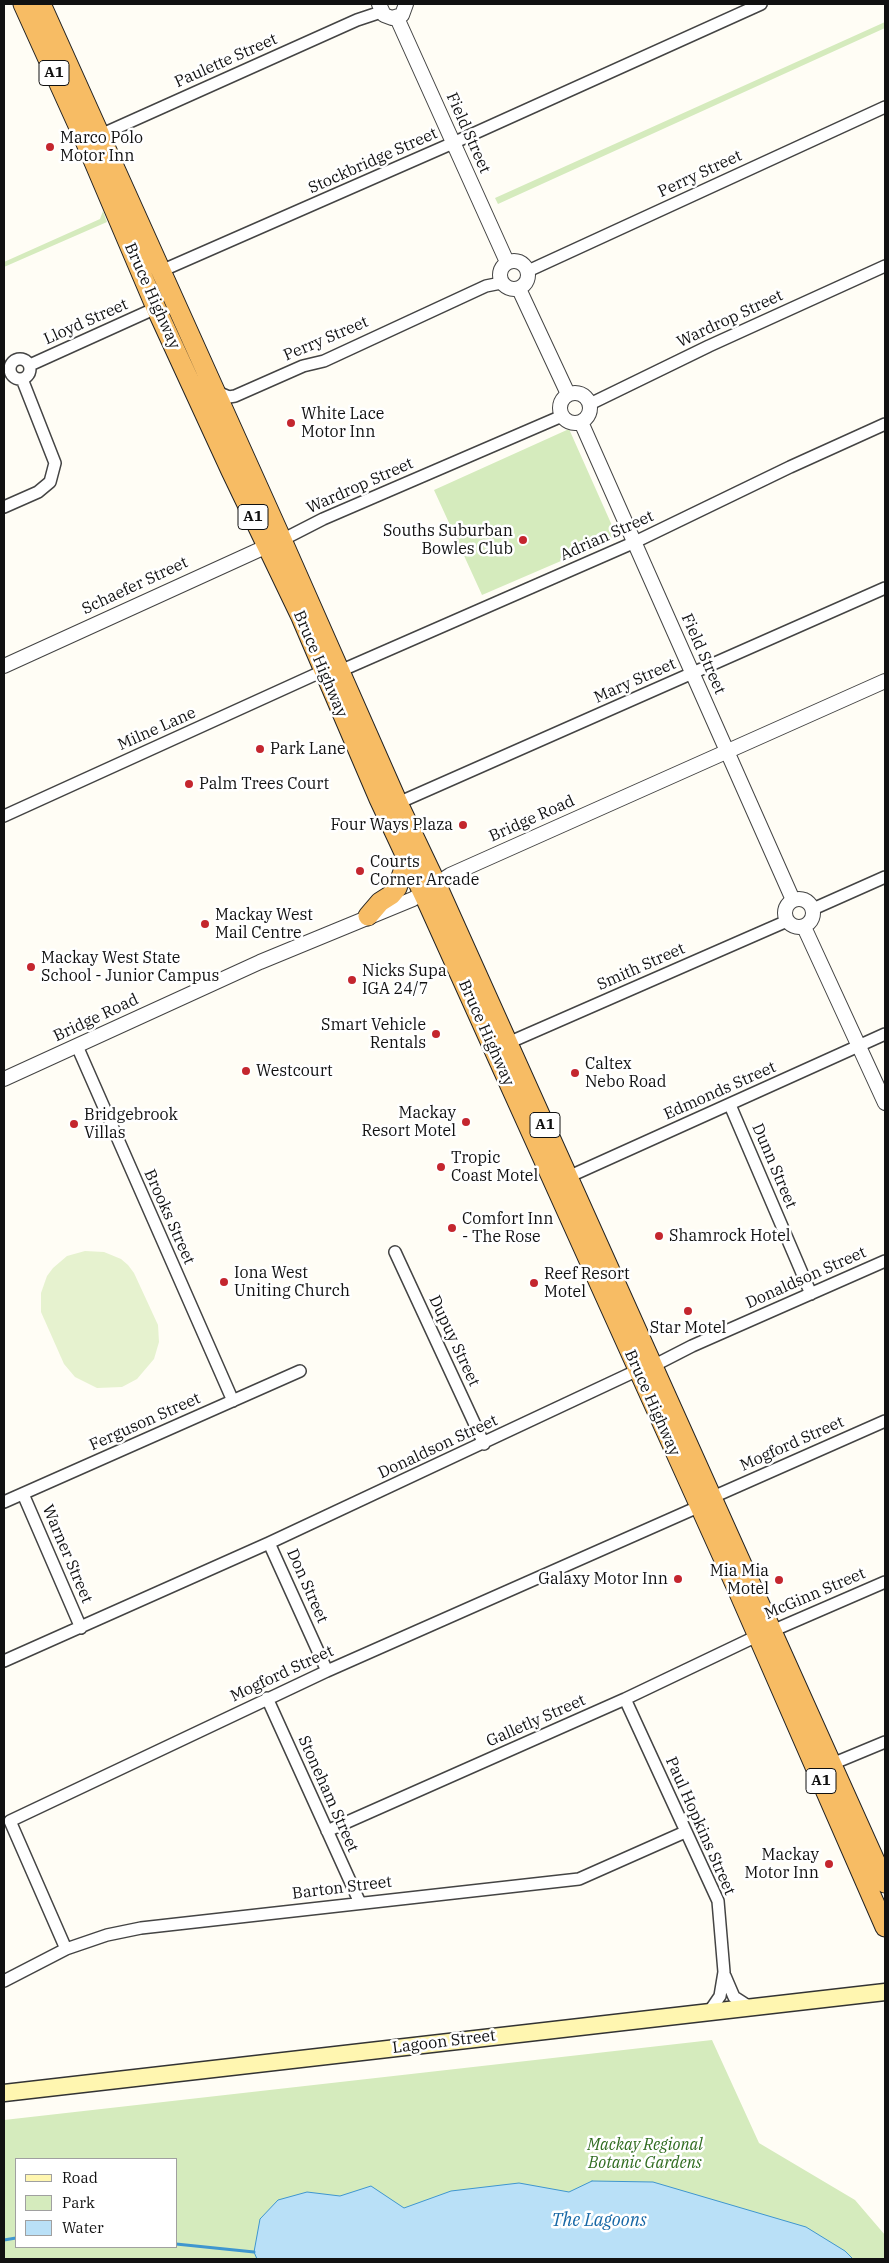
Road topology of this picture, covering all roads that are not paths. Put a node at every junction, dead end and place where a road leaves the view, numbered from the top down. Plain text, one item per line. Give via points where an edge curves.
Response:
1 (23, 4) edge
2 (41, 4) edge
3 (406, 4) edge
4 (761, 4) edge
5 (380, 8) edge
6 (397, 18) junction
7 (885, 106) edge
8 (93, 138) junction
9 (453, 143) junction
10 (507, 262) junction
11 (885, 266) edge
12 (161, 271) junction
13 (528, 271) junction
14 (501, 283) junction
15 (519, 289) junction
16 (156, 308) junction
17 (7, 364) edge
18 (30, 365) junction
19 (22, 379) junction
20 (215, 391) junction
21 (245, 391) junction
22 (568, 394) junction
23 (590, 404) junction
24 (562, 416) junction
25 (227, 419) junction
26 (580, 422) junction
27 (885, 424) edge
28 (4, 507) edge
29 (635, 542) junction
30 (275, 543) junction
31 (885, 588) edge
32 (4, 666) edge
33 (332, 671) junction
34 (692, 674) junction
35 (885, 681) edge
36 (727, 752) junction
37 (398, 803) junction
38 (4, 816) edge
39 (405, 853) junction
40 (885, 877) edge
41 (430, 888) junction
42 (793, 900) junction
43 (813, 909) junction
44 (368, 916) junction
45 (787, 921) junction
46 (804, 927) junction
47 (885, 1034) edge
48 (508, 1043) junction
49 (77, 1046) junction
50 (859, 1046) junction
51 (4, 1079) edge
52 (885, 1102) edge
53 (730, 1105) junction
54 (568, 1177) junction
55 (395, 1252) dead end
56 (885, 1261) edge
57 (810, 1294) junction
58 (646, 1368) junction
59 (300, 1371) dead end
60 (233, 1401) junction
61 (885, 1421) edge
62 (484, 1444) junction
63 (23, 1494) junction
64 (4, 1502) edge
65 (705, 1502) junction
66 (269, 1543) junction
67 (885, 1582) edge
68 (81, 1628) junction
69 (765, 1633) junction
70 (4, 1661) edge
71 (327, 1671) junction
72 (267, 1698) junction
73 (625, 1699) junction
74 (885, 1742) edge
75 (832, 1764) junction
76 (327, 1831) junction
77 (685, 1832) junction
78 (885, 1883) edge
79 (360, 1902) junction
80 (885, 1927) edge
81 (66, 1949) junction
82 (724, 1972) junction
83 (4, 1981) edge
84 (885, 1992) edge
85 (748, 2006) junction
86 (708, 2012) junction
87 (4, 2093) edge

1 - 8 highway, Bruce Highway / A1
2 - 8 highway, Bruce Highway / A1
3 - 6 street via 405,11
4 - 9 street, Stockbridge Street
5 - 6 street via 388,18
5 - 8 street, Paulette Street
6 - 9 street, Field Street
7 - 13 street, Perry Street
8 - 12 highway, Bruce Highway / A1
8 - 16 highway, Bruce Highway / A1
9 - 10 street, Field Street
9 - 12 street, Stockbridge Street
10 - 13 street via 520,262
10 - 14 street via 500,270
11 - 23 street, Wardrop Street
12 - 20 highway, Bruce Highway / A1
13 - 15 street via 527,282
14 - 15 street via 508,289
14 - 21 street, Perry Street via 486,286 324,361 303,366
15 - 22 street
16 - 18 street, Lloyd Street
16 - 30 highway, Bruce Highway / A1
17 - 18 street via 21,358
17 - 19 street via 12,376
18 - 19 street via 30,373
19 - 28 street via 55,462 50,482 38,492
20 - 21 street, Perry Street via 229,397
20 - 25 highway, Bruce Highway / A1
21 - 25 street
22 - 23 street via 582,394
22 - 24 street via 561,402
23 - 26 street via 589,414
24 - 26 street via 569,422
24 - 30 street, Wardrop Street via 323,519
25 - 30 highway, Bruce Highway / A1
26 - 29 street, Field Street
27 - 29 street, Adrian Street
29 - 33 street, Adrian Street
29 - 34 street, Field Street
30 - 32 street, Schaefer Street
30 - 33 highway, Bruce Highway / A1 via 301,617
31 - 34 street, Mary Street
33 - 37 highway, Bruce Highway / A1
33 - 38 street, Milne Lane
33 - 39 highway, Bruce Highway / A1 via 379,799
34 - 36 street, Field Street
34 - 37 street, Mary Street
35 - 36 street, Bridge Road
36 - 41 street, Bridge Road via 450,875
36 - 42 street, Field Street
37 - 41 highway, Bruce Highway / A1
39 - 41 highway, Bruce Highway / A1
39 - 44 highway via 405,866 397,888
40 - 43 street
41 - 44 street, Bridge Road via 413,899
41 - 48 highway, Bruce Highway / A1
41 - 58 highway, Bruce Highway / A1
42 - 43 street via 806,900
42 - 45 street via 786,908
43 - 46 street via 812,919
44 - 49 street, Bridge Road
45 - 46 street via 794,927
45 - 48 street, Smith Street
46 - 50 street
47 - 50 street, Edmonds Street
48 - 54 highway, Bruce Highway / A1
49 - 51 street, Bridge Road
49 - 60 street, Brooks Street
50 - 52 street
50 - 53 street, Edmonds Street
53 - 54 street, Edmonds Street
53 - 57 street, Dunn Street
54 - 58 highway, Bruce Highway / A1
55 - 62 street, Dupuy Street
56 - 57 street, Donaldson Street
57 - 58 street, Donaldson Street
58 - 62 street, Donaldson Street
58 - 65 highway, Bruce Highway / A1
59 - 60 street, Ferguson Street
60 - 63 street, Ferguson Street
61 - 65 street, Mogford Street
62 - 66 street, Donaldson Street
63 - 64 street, Ferguson Street
63 - 68 street, Warner Street
65 - 69 highway, Bruce Highway / A1
65 - 71 street, Mogford Street
66 - 68 street, Donaldson Street
66 - 71 street, Don Street
67 - 69 street, McGinn Street
68 - 70 street, Donaldson Street
69 - 73 street, Galletly Street
69 - 75 highway, Bruce Highway / A1
69 - 80 highway, Bruce Highway / A1
71 - 72 street, Mogford Street
72 - 76 street, Stoneham Street
72 - 81 street, Mogford Street via 10,1821
73 - 76 street, Galletly Street
73 - 77 street, Paul Hopkins Street
74 - 75 street
75 - 78 highway, Bruce Highway / A1
76 - 79 street, Stoneham Street
77 - 79 street, Barton Street via 579,1879
77 - 82 street, Paul Hopkins Street via 718,1901
79 - 81 street, Barton Street via 141,1928
81 - 83 street, Barton Street
82 - 85 street, Paul Hopkins Street via 731,1993
82 - 86 street, Paul Hopkins Street via 720,1996
84 - 85 main road, Lagoon Street
85 - 86 main road, Lagoon Street
86 - 87 main road, Lagoon Street

